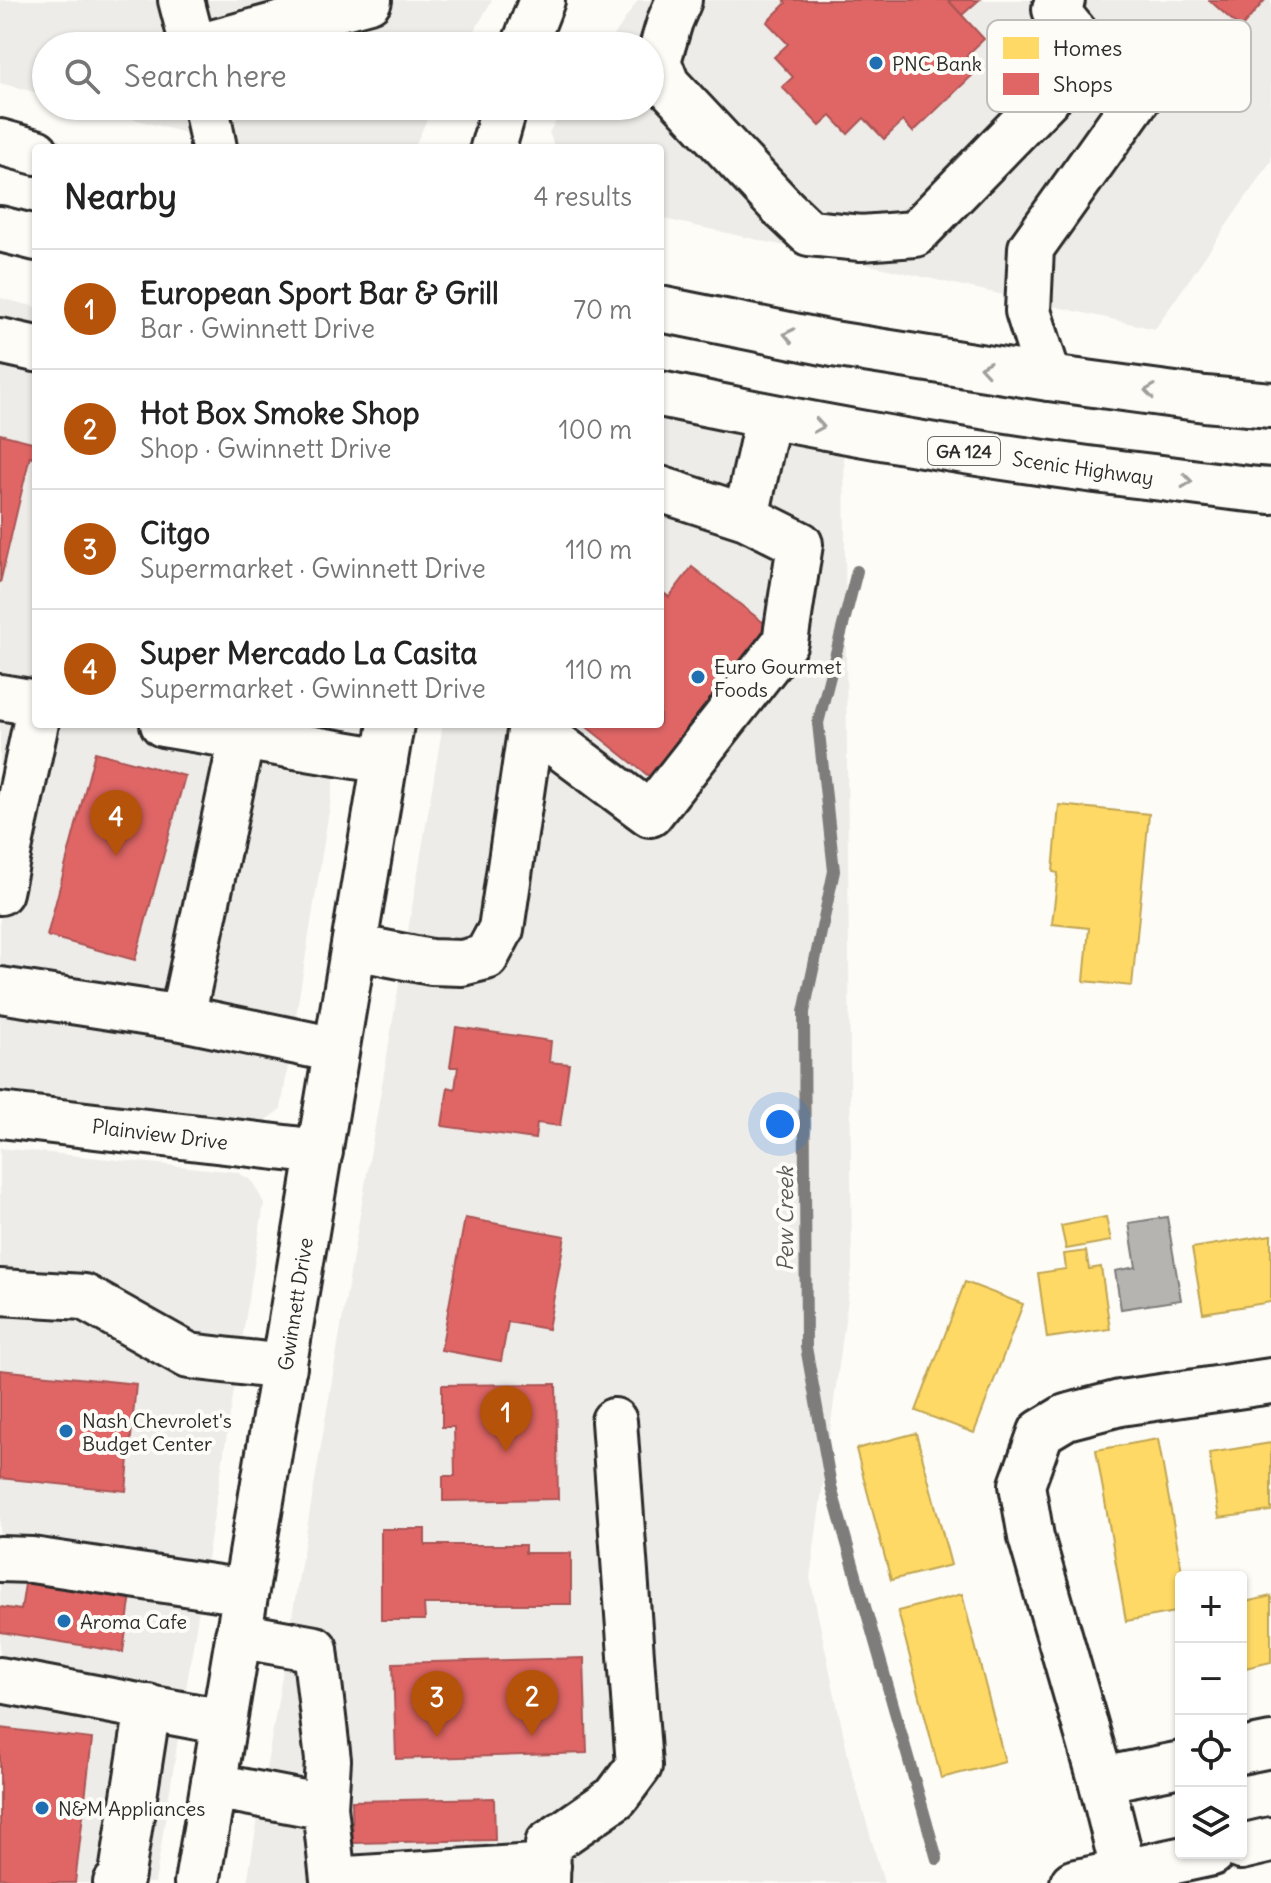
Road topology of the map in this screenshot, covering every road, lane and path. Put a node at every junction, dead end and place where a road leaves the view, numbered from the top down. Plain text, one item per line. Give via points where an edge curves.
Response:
1 (181, 0) edge
2 (369, 0) edge
3 (542, 0) edge
4 (679, 0) edge
5 (1055, 3) edge
6 (274, 13) edge
7 (1067, 20) edge
8 (189, 32) edge
9 (232, 32) edge
10 (529, 32) edge
11 (664, 41) edge
12 (664, 76) edge
13 (1034, 112) edge
14 (1128, 112) edge
15 (209, 120) edge
16 (501, 120) edge
17 (0, 142) edge
18 (213, 144) edge
19 (494, 144) edge
20 (32, 151) edge
21 (0, 229) edge
22 (32, 237) edge
23 (664, 310) edge
24 (0, 341) edge
25 (32, 348) edge
26 (1049, 378) junction
27 (664, 395) edge
28 (1271, 405) edge
29 (768, 417) junction
30 (664, 490) edge
31 (1271, 491) edge
32 (746, 517) junction
33 (0, 697) edge
34 (32, 702) edge
35 (35, 728) edge
36 (187, 728) edge
37 (531, 728) edge
38 (535, 728) edge
39 (242, 737) junction
40 (388, 743) edge
41 (0, 892) edge
42 (354, 947) junction
43 (0, 990) edge
44 (182, 1018) junction
45 (336, 1050) junction
46 (0, 1115) edge
47 (320, 1152) junction
48 (0, 1292) edge
49 (284, 1367) junction
50 (1271, 1381) edge
51 (614, 1421) dead end
52 (0, 1559) edge
53 (245, 1592) junction
54 (238, 1635) junction
55 (0, 1680) edge
56 (148, 1707) junction
57 (224, 1722) junction
58 (1271, 1745) edge
59 (1247, 1750) edge
60 (1175, 1765) edge
61 (1101, 1780) junction
62 (214, 1786) junction
63 (325, 1807) junction
64 (1271, 1840) edge
65 (1247, 1846) edge
66 (1186, 1859) edge
67 (1124, 1873) junction
68 (547, 1874) edge
69 (116, 1883) edge
70 (197, 1883) edge
71 (1073, 1883) edge

1 - 8 main road
2 - 6 main road
3 - 10 main road
4 - 11 main road
5 - 7 main road
6 - 9 main road
12 - 13 main road via 809,233 861,238 915,234
14 - 26 main road via 1031,248 1028,311
15 - 18 main road
16 - 19 main road
17 - 20 main road
21 - 22 main road
26 -> 23 main road via 833,344
24 - 25 main road
28 -> 26 main road
27 - 29 main road, Scenic Highway / GA 124
29 -> 31 main road, Scenic Highway / GA 124 via 1068,467
29 - 32 main road
30 - 32 main road
32 - 38 main road via 800,544 785,642 650,814
33 - 34 main road
35 - 41 main road
36 - 39 main road
37 - 42 main road via 501,929 486,957 431,962
39 - 40 main road
39 - 44 main road
40 - 42 main road, Gwinnett Drive
42 - 45 main road, Gwinnett Drive
43 - 44 main road
44 - 45 main road
45 - 47 main road, Gwinnett Drive
46 - 47 main road, Plainview Drive
47 - 49 main road, Gwinnett Drive
48 - 49 main road via 84,1297 189,1356
49 - 53 main road, Gwinnett Drive
50 - 61 main road via 1120,1403 1066,1417 1041,1432 1022,1485 1031,1537
51 - 68 main road via 639,1766 616,1797 548,1844
52 - 53 main road
53 - 54 main road, Gwinnett Drive
54 - 57 main road, Gwinnett Drive
54 - 63 main road via 315,1649 328,1760
55 - 56 main road
56 - 57 main road
56 - 69 main road via 121,1880
57 - 62 main road, Gwinnett Drive
58 - 59 main road
60 - 61 main road
61 - 67 main road
62 - 63 main road
62 - 70 main road, Gwinnett Drive
63 - 68 main road via 333,1880
64 - 65 main road
66 - 67 main road
67 - 71 main road

